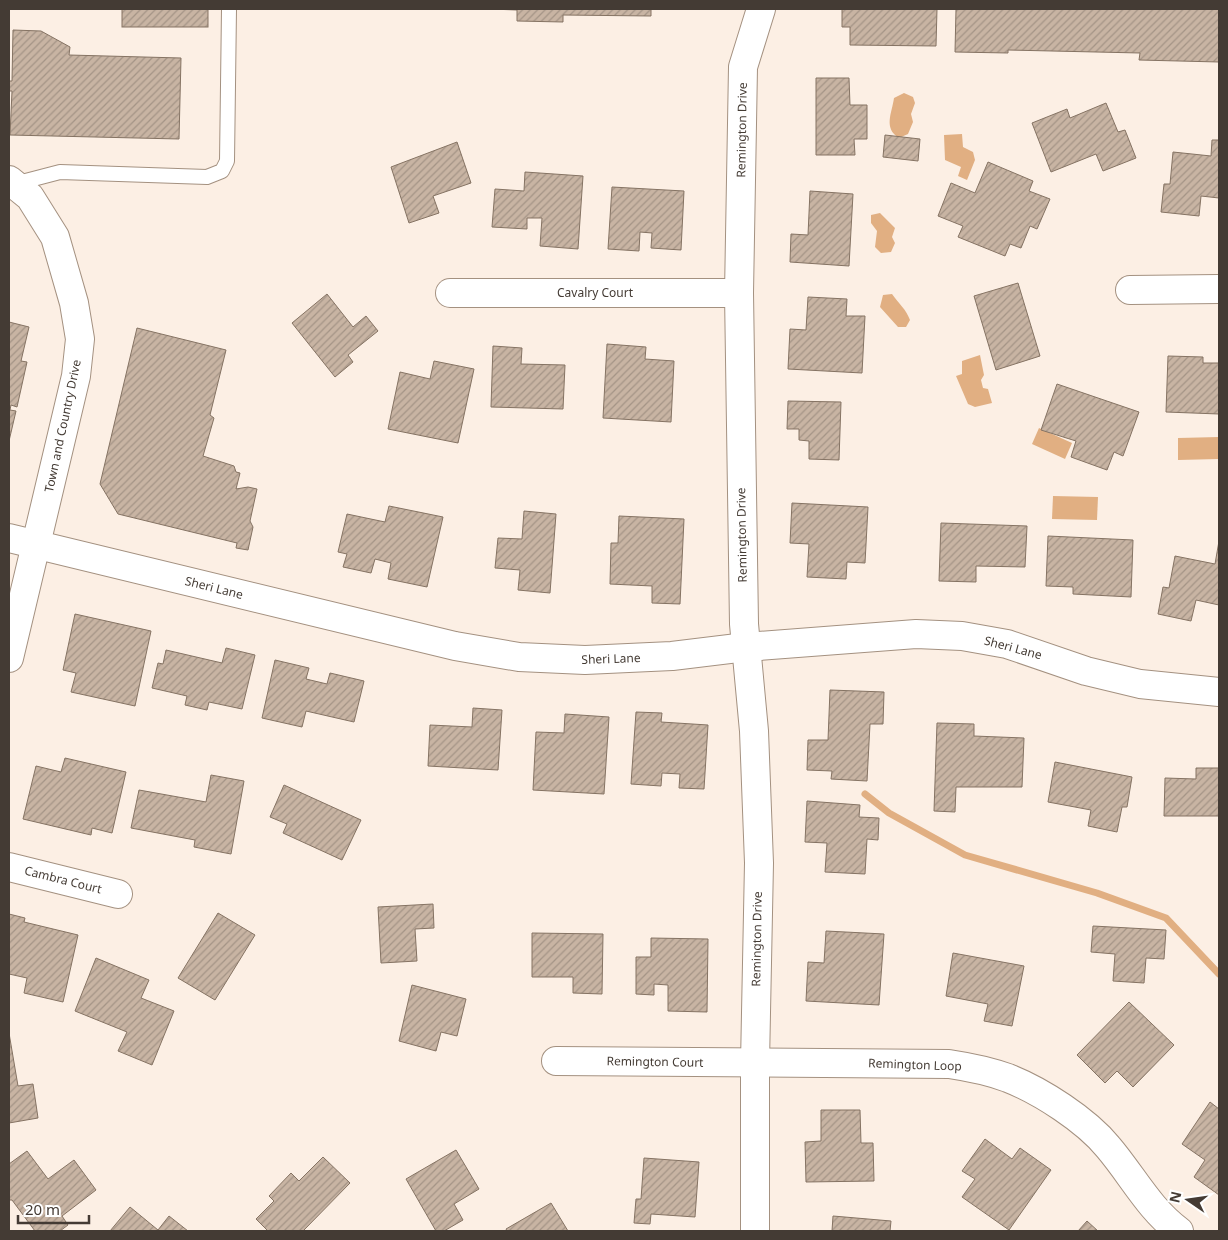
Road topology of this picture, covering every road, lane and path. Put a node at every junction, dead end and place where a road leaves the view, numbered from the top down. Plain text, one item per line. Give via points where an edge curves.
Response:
1 (229, 9) edge
2 (761, 9) edge
3 (11, 182) edge
4 (1219, 289) edge
5 (1130, 290) dead end
6 (450, 293) dead end
7 (739, 294) junction
8 (9, 538) edge
9 (36, 544) junction
10 (746, 647) junction
11 (9, 658) edge
12 (1219, 692) edge
13 (9, 867) edge
14 (118, 894) dead end
15 (556, 1061) dead end
16 (755, 1063) junction
17 (755, 1231) edge
18 (1179, 1231) edge

1 - 3 lane via 227,161 222,171 207,177 60,172
2 - 7 street, Remington Drive via 743,67
3 - 9 street, Town and Country Drive via 30,197 55,237 74,303 80,339 76,376
4 - 5 street
6 - 7 street, Cavalry Court
7 - 10 street, Remington Drive
8 - 9 street, Sheri Lane
9 - 10 street, Sheri Lane via 455,646 519,657 585,660 672,656
9 - 11 street, Town and Country Drive
10 - 12 street, Sheri Lane via 940,634 1006,644 1086,671 1140,684
10 - 16 street, Remington Drive via 754,731 759,863
13 - 14 street, Cambra Court
15 - 16 street, Remington Court
16 - 17 street
16 - 18 street, Remington Loop via 949,1064 1010,1078 1083,1123 1108,1146 1156,1211

